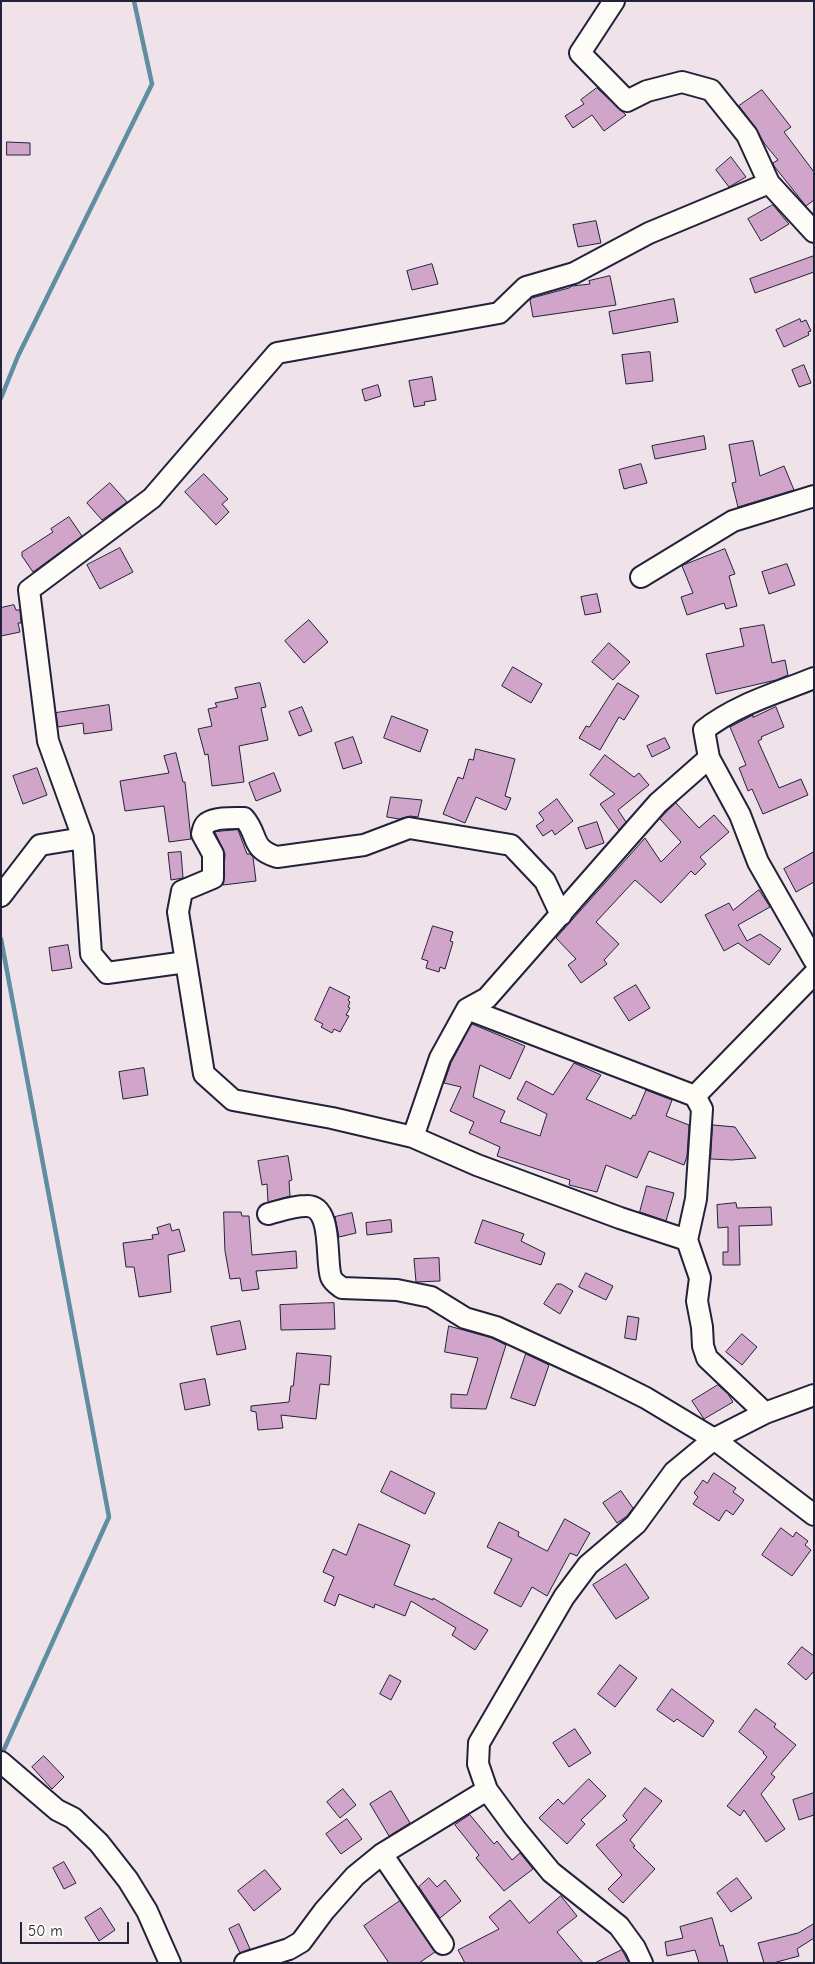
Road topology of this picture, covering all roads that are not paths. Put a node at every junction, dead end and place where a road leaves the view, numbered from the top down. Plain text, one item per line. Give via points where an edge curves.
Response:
1 (614, 1) edge
2 (769, 183) junction
3 (814, 232) edge
4 (814, 496) edge
5 (641, 577) dead end
6 (814, 678) edge
7 (709, 758) junction
8 (82, 838) junction
9 (1, 896) edge
10 (561, 915) junction
11 (814, 960) edge
12 (186, 962) junction
13 (814, 974) edge
14 (467, 1009) junction
15 (695, 1096) junction
16 (413, 1137) junction
17 (268, 1214) dead end
18 (688, 1240) junction
19 (814, 1395) edge
20 (765, 1413) junction
21 (714, 1439) junction
22 (814, 1516) edge
23 (1, 1762) edge
24 (487, 1790) junction
25 (382, 1854) junction
26 (443, 1944) dead end
27 (170, 1963) edge
28 (245, 1963) edge
29 (642, 1963) edge

1 - 2 street via 580,53 627,102 647,92 682,82 710,90 746,135
2 - 3 street
2 - 8 street via 649,233 574,273 526,287 499,313 277,353 152,498 29,590 48,741
4 - 5 street via 733,521
6 - 7 street via 718,718 704,730
7 - 10 street via 658,803
7 - 11 street via 740,815 758,862
8 - 9 street via 40,845
8 - 12 street via 91,954 107,973
10 - 12 street via 545,881 511,845 409,828 364,845 277,857 258,846 244,818 231,818 208,822 204,826 202,834 213,854 214,878 182,891 178,912
10 - 14 street via 486,998
12 - 16 street via 204,1074 233,1100
13 - 15 street
14 - 15 street
14 - 16 street via 440,1058
15 - 18 street via 702,1108 696,1199
16 - 18 street via 486,1169
17 - 21 street via 307,1206 317,1210 328,1239 331,1277 342,1288 397,1290 431,1297 466,1318 496,1327 646,1398
18 - 20 street via 700,1278 696,1301 707,1358
19 - 20 street
20 - 21 street
21 - 22 street
21 - 24 street via 674,1472 636,1524 588,1565 564,1597 479,1743 478,1764
23 - 27 street via 99,1842 142,1903
24 - 25 street
24 - 29 street via 551,1872 619,1926
25 - 26 street
25 - 28 street via 355,1876 301,1942

